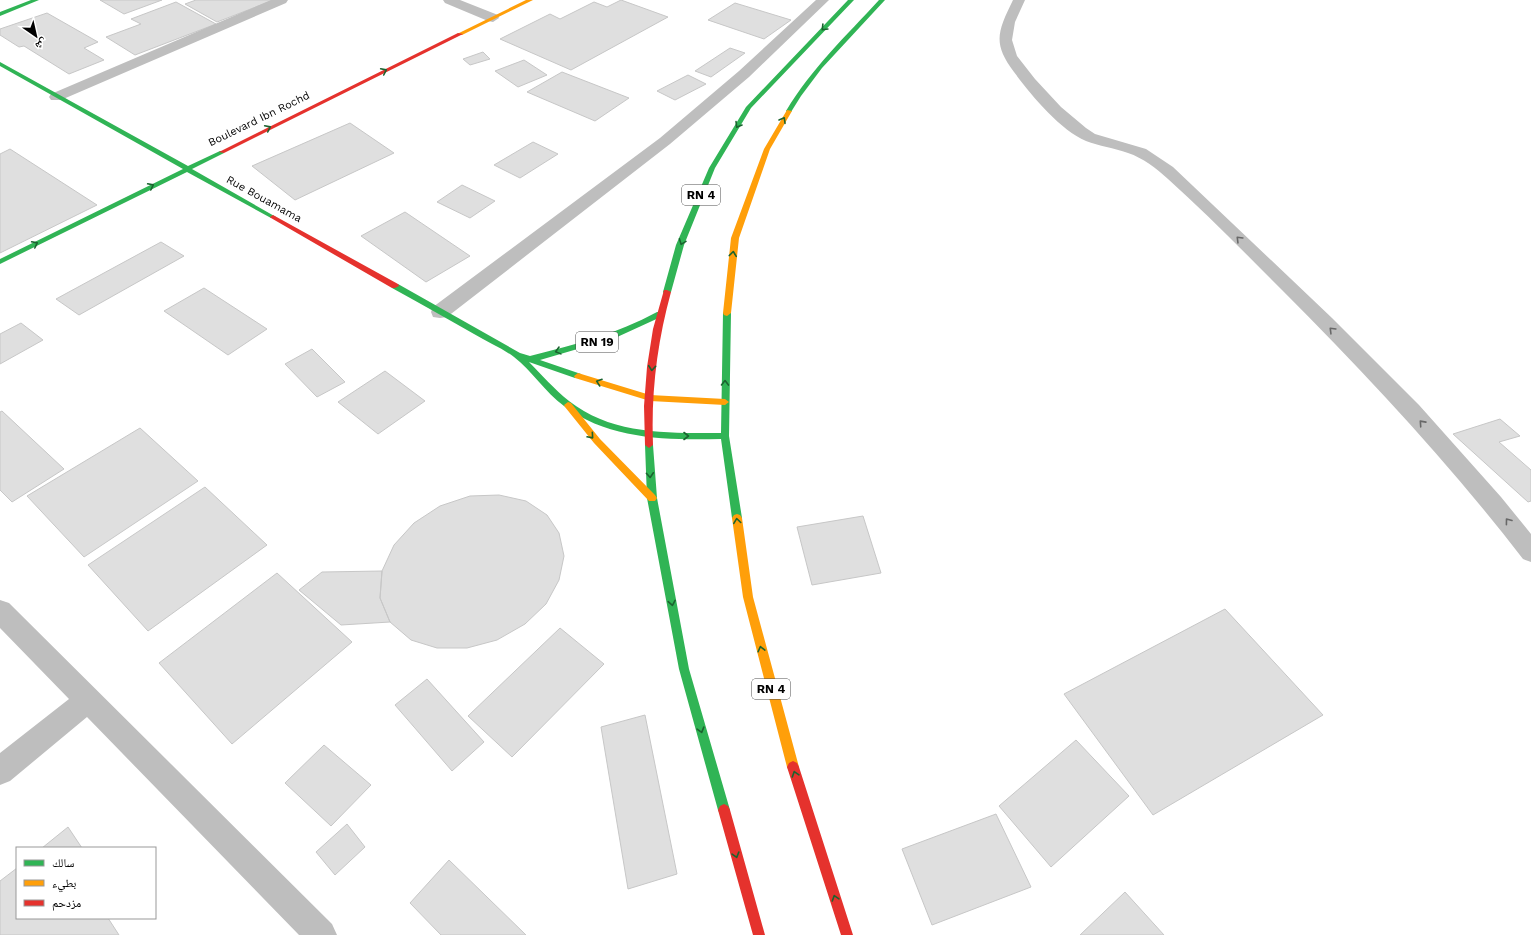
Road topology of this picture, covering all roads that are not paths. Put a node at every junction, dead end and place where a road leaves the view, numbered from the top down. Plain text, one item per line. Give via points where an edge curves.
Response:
1 (36, 0) edge
2 (282, 0) edge
3 (449, 0) edge
4 (530, 0) edge
5 (823, 0) edge
6 (851, 0) edge
7 (882, 0) edge
8 (1019, 0) edge
9 (0, 14) edge
10 (493, 18) junction
11 (0, 64) edge
12 (56, 97) junction
13 (186, 168) junction
14 (0, 262) edge
15 (440, 312) junction
16 (660, 314) junction
17 (517, 355) junction
18 (530, 359) junction
19 (650, 398) junction
20 (724, 402) junction
21 (568, 405) junction
22 (648, 436) junction
23 (725, 436) junction
24 (652, 498) junction
25 (1531, 552) edge
26 (0, 611) edge
27 (88, 700) junction
28 (0, 771) edge
29 (320, 935) edge
30 (759, 935) edge
31 (847, 935) edge

1 - 9 main road
2 - 12 street
3 - 10 street
4 - 10 main road, Boulevard Ibn Rochd
5 - 15 street via 744,74 665,141
6 -> 16 main road, RN 4 via 749,107 741,120 712,168 680,245
20 -> 7 main road, RN 4 via 727,307 735,238 766,149 798,94
25 -> 8 street via 1496,506 1386,384 1193,193 1163,166 1140,152 1090,137 1067,122 1039,92 1013,60 1006,46 1007,30
13 -> 10 main road, Boulevard Ibn Rochd
11 - 12 main road, Rue Bouamama
12 - 13 main road, Rue Bouamama
14 -> 13 main road, Boulevard Ibn Rochd
13 - 15 main road, Rue Bouamama
15 - 17 main road, Rue Bouamama
16 -> 18 main road, RN 19 via 608,339
16 -> 19 main road, RN 4 via 653,347
17 - 18 main road
17 - 21 main road
19 -> 18 main road
19 - 20 main road
19 - 22 main road, RN 4
20 - 23 main road, RN 4
21 - 22 main road via 597,422 623,432
21 -> 24 main road via 583,427
22 -> 23 main road
22 -> 24 main road, RN 4
31 -> 23 main road, RN 4 via 786,747 748,597
24 -> 30 main road, RN 4 via 684,669
26 - 27 street
27 - 28 street
27 - 29 street

